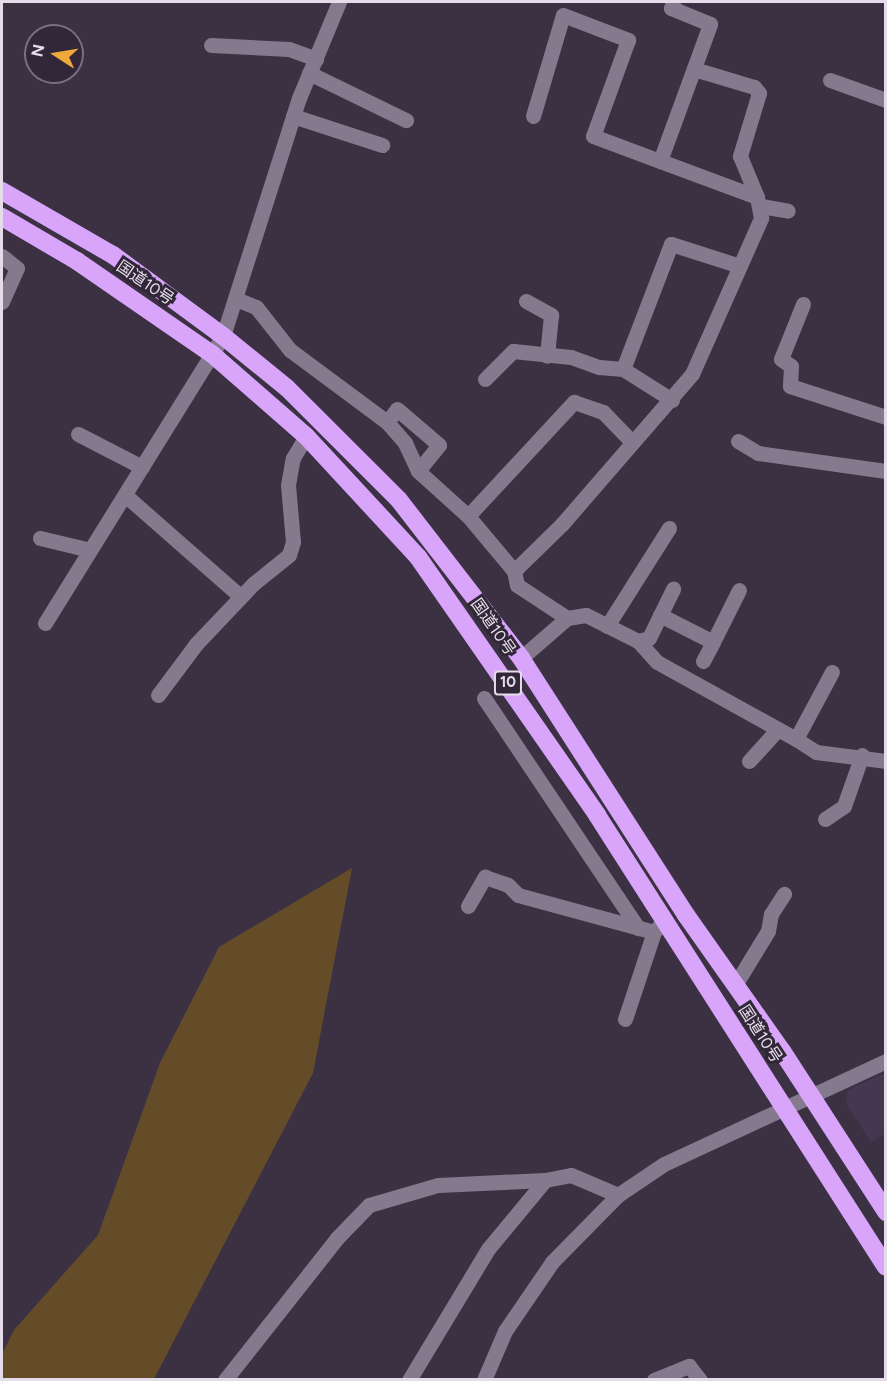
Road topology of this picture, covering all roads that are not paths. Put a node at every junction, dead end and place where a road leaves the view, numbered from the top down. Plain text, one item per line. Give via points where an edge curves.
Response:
1 (339, 2) edge
2 (673, 2) edge
3 (564, 8) edge
4 (211, 45) dead end
5 (312, 66) junction
6 (694, 69) junction
7 (830, 80) dead end
8 (885, 100) edge
9 (293, 116) junction
10 (533, 116) dead end
11 (406, 120) dead end
12 (382, 146) dead end
13 (660, 161) junction
14 (2, 191) edge
15 (759, 202) junction
16 (788, 211) dead end
17 (2, 217) edge
18 (2, 256) edge
19 (740, 266) junction
20 (236, 299) junction
21 (526, 301) dead end
22 (2, 302) edge
23 (803, 304) dead end
24 (224, 336) junction
25 (212, 354) junction
26 (547, 357) junction
27 (623, 369) junction
28 (485, 379) dead end
29 (672, 400) junction
30 (885, 417) edge
31 (387, 422) junction
32 (78, 434) dead end
33 (306, 436) junction
34 (630, 440) junction
35 (738, 441) dead end
36 (142, 467) junction
37 (418, 471) junction
38 (885, 471) edge
39 (125, 495) junction
40 (468, 516) junction
41 (669, 528) dead end
42 (40, 538) dead end
43 (90, 550) junction
44 (514, 571) junction
45 (673, 589) dead end
46 (739, 590) dead end
47 (241, 597) junction
48 (660, 615) junction
49 (567, 618) junction
50 (45, 623) dead end
51 (607, 626) junction
52 (638, 641) junction
53 (713, 642) junction
54 (521, 658) junction
55 (703, 661) dead end
56 (832, 672) dead end
57 (158, 695) dead end
58 (484, 698) dead end
59 (778, 729) junction
60 (796, 739) junction
61 (862, 755) junction
62 (749, 761) dead end
63 (885, 761) edge
64 (825, 819) dead end
65 (784, 894) dead end
66 (468, 906) dead end
67 (659, 927) junction
68 (638, 928) junction
69 (735, 985) junction
70 (625, 1019) dead end
71 (885, 1061) edge
72 (809, 1098) junction
73 (784, 1109) junction
74 (545, 1180) junction
75 (618, 1195) junction
76 (885, 1212) edge
77 (885, 1267) edge
78 (225, 1380) edge
79 (409, 1380) edge
80 (484, 1380) edge
81 (654, 1380) edge
82 (700, 1380) edge

1 - 5 street
2 - 6 street via 671,8 710,24
3 - 10 street
3 - 13 street via 628,40 593,136
4 - 5 street via 289,49
5 - 9 street
5 - 11 street
6 - 13 street
6 - 15 street via 754,87 759,93 740,156
7 - 8 street
9 - 12 street
9 - 20 street
13 - 15 street
14 - 24 highway, 国道10号 / 10 via 114,255
15 - 16 street
15 - 19 street via 761,218
17 - 25 highway, 国道10号 / 10 via 77,261
18 - 22 street via 17,268
19 - 27 street via 671,244
19 - 29 street via 692,374
20 - 24 street
20 - 31 street via 256,308 290,350
21 - 26 street via 551,315
23 - 30 street via 781,359 791,366 790,386
24 - 25 street
24 - 54 highway, 国道10号 / 10 via 288,388 399,500
25 - 33 highway, 国道10号 / 10
25 - 36 street
26 - 27 street via 571,357 599,367
26 - 28 street via 513,351
27 - 29 street
29 - 34 street
31 - 37 street via 405,443
31 - 37 street via 397,410 439,445
32 - 36 street
33 - 47 street via 293,458 288,485 292,542 289,555
33 - 67 highway, 国道10号 / 10 via 424,566 526,708
34 - 40 street via 603,412 574,402
34 - 44 street via 562,524
35 - 38 street via 758,453
36 - 39 street
37 - 40 street
39 - 43 street
39 - 47 street
40 - 44 street
41 - 51 street
42 - 43 street
43 - 50 street
44 - 49 street via 517,585
45 - 48 street
46 - 53 street
47 - 57 street via 196,644
48 - 52 street via 649,638
48 - 53 street
49 - 51 street via 586,615
49 - 54 street
51 - 52 street
52 - 59 street via 657,662
53 - 55 street
54 - 69 highway, 国道10号 / 10
56 - 60 street
58 - 68 street
59 - 60 street
59 - 62 street
60 - 61 street via 816,752
61 - 63 street
61 - 64 street via 844,806
65 - 69 street via 771,914 768,931
66 - 68 street via 485,877 508,885 518,895
67 - 68 street
67 - 70 street
67 - 73 highway, 国道10号 / 10
69 - 72 highway, 国道10号 / 10 via 782,1051
71 - 72 street
72 - 73 street
72 - 76 highway, 国道10号 / 10
73 - 75 street via 664,1164
73 - 77 highway, 国道10号 / 10
74 - 75 street via 571,1175
74 - 78 street via 438,1185 369,1205 337,1238
74 - 79 street via 488,1249
75 - 80 street via 552,1262 505,1331
81 - 82 street via 689,1366

